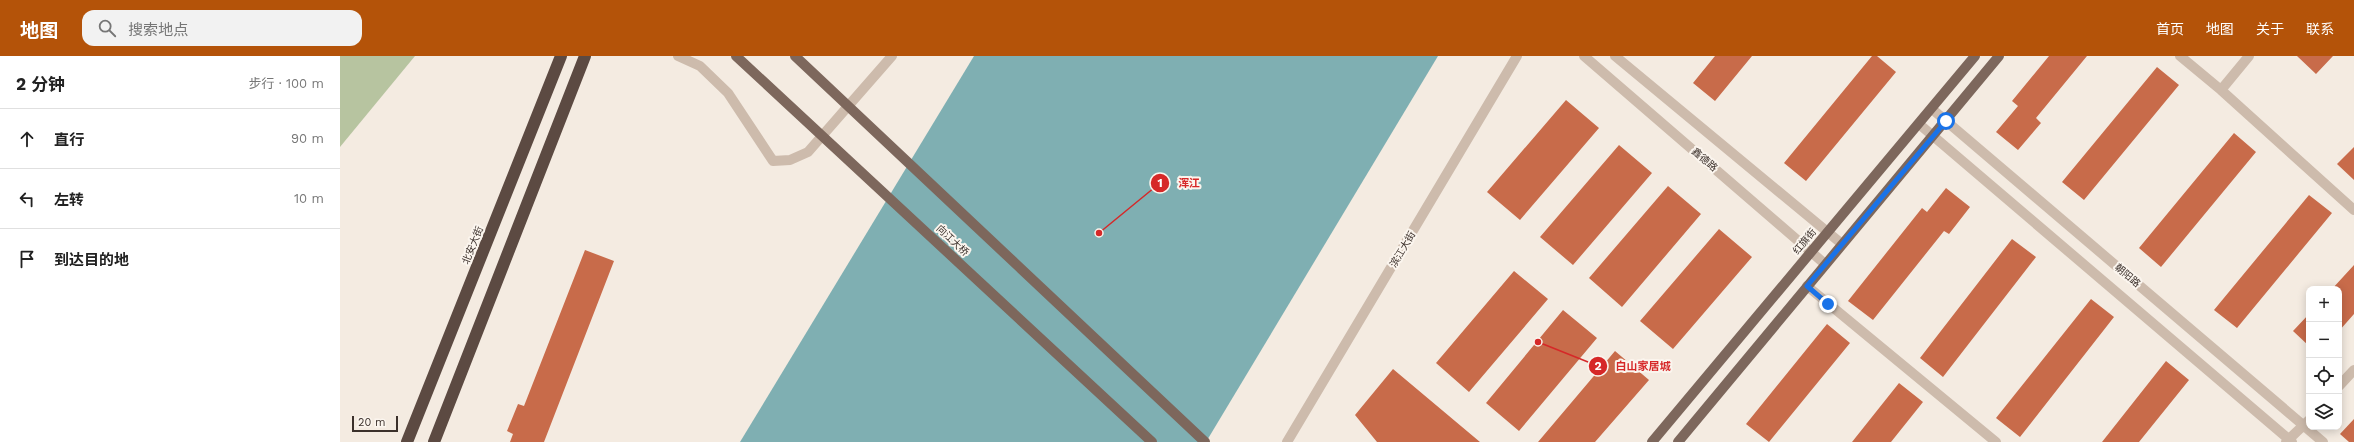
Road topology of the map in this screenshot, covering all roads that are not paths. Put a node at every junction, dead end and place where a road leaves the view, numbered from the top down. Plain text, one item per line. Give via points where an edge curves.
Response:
1 (560, 56) edge
2 (585, 56) edge
3 (678, 56) edge
4 (736, 56) edge
5 (795, 56) edge
6 (892, 56) edge
7 (1517, 56) edge
8 (1584, 56) edge
9 (1615, 56) edge
10 (1975, 56) edge
11 (1999, 56) edge
12 (2180, 56) edge
13 (2249, 56) edge
14 (2221, 90) junction
15 (1932, 109) junction
16 (1946, 121) junction
17 (1919, 124) junction
18 (1934, 136) junction
19 (2354, 210) edge
20 (1827, 232) junction
21 (1842, 244) junction
22 (1811, 250) junction
23 (1825, 264) junction
24 (1807, 286) junction
25 (2354, 370) edge
26 (2342, 383) edge
27 (2306, 421) edge
28 (2306, 423) edge
29 (2313, 430) edge
30 (2289, 441) edge
31 (407, 442) edge
32 (434, 442) edge
33 (1152, 442) edge
34 (1205, 442) edge
35 (1287, 442) edge
36 (1652, 442) edge
37 (1678, 442) edge
38 (1996, 442) edge
39 (2323, 442) edge

1 - 31 highway, 北安大街
2 - 32 highway
3 - 6 street via 700,66 728,93 773,161 790,160 808,152
4 - 33 main road, 向江大桥, bridge
5 - 34 main road, bridge
7 - 35 street, 滨江大街
8 - 22 street, 鑫德路
9 - 20 street
10 - 15 main road, 红旗街
11 - 16 main road
12 - 14 street
13 - 14 street
14 - 19 street
15 - 16 street, 朝阳路
15 - 17 main road, 红旗街
16 - 18 main road
16 - 27 street, 朝阳路
17 - 18 street, 朝阳路
17 - 20 main road, 红旗街
18 - 21 main road
18 - 30 street, 朝阳路
20 - 21 street
20 - 22 main road, 红旗街
21 - 23 main road
22 - 23 street, 鑫德路
22 - 36 main road, 红旗街
23 - 24 main road
24 - 37 main road
24 - 38 street
25 - 26 street
28 - 30 street
29 - 39 street, 朝阳路

